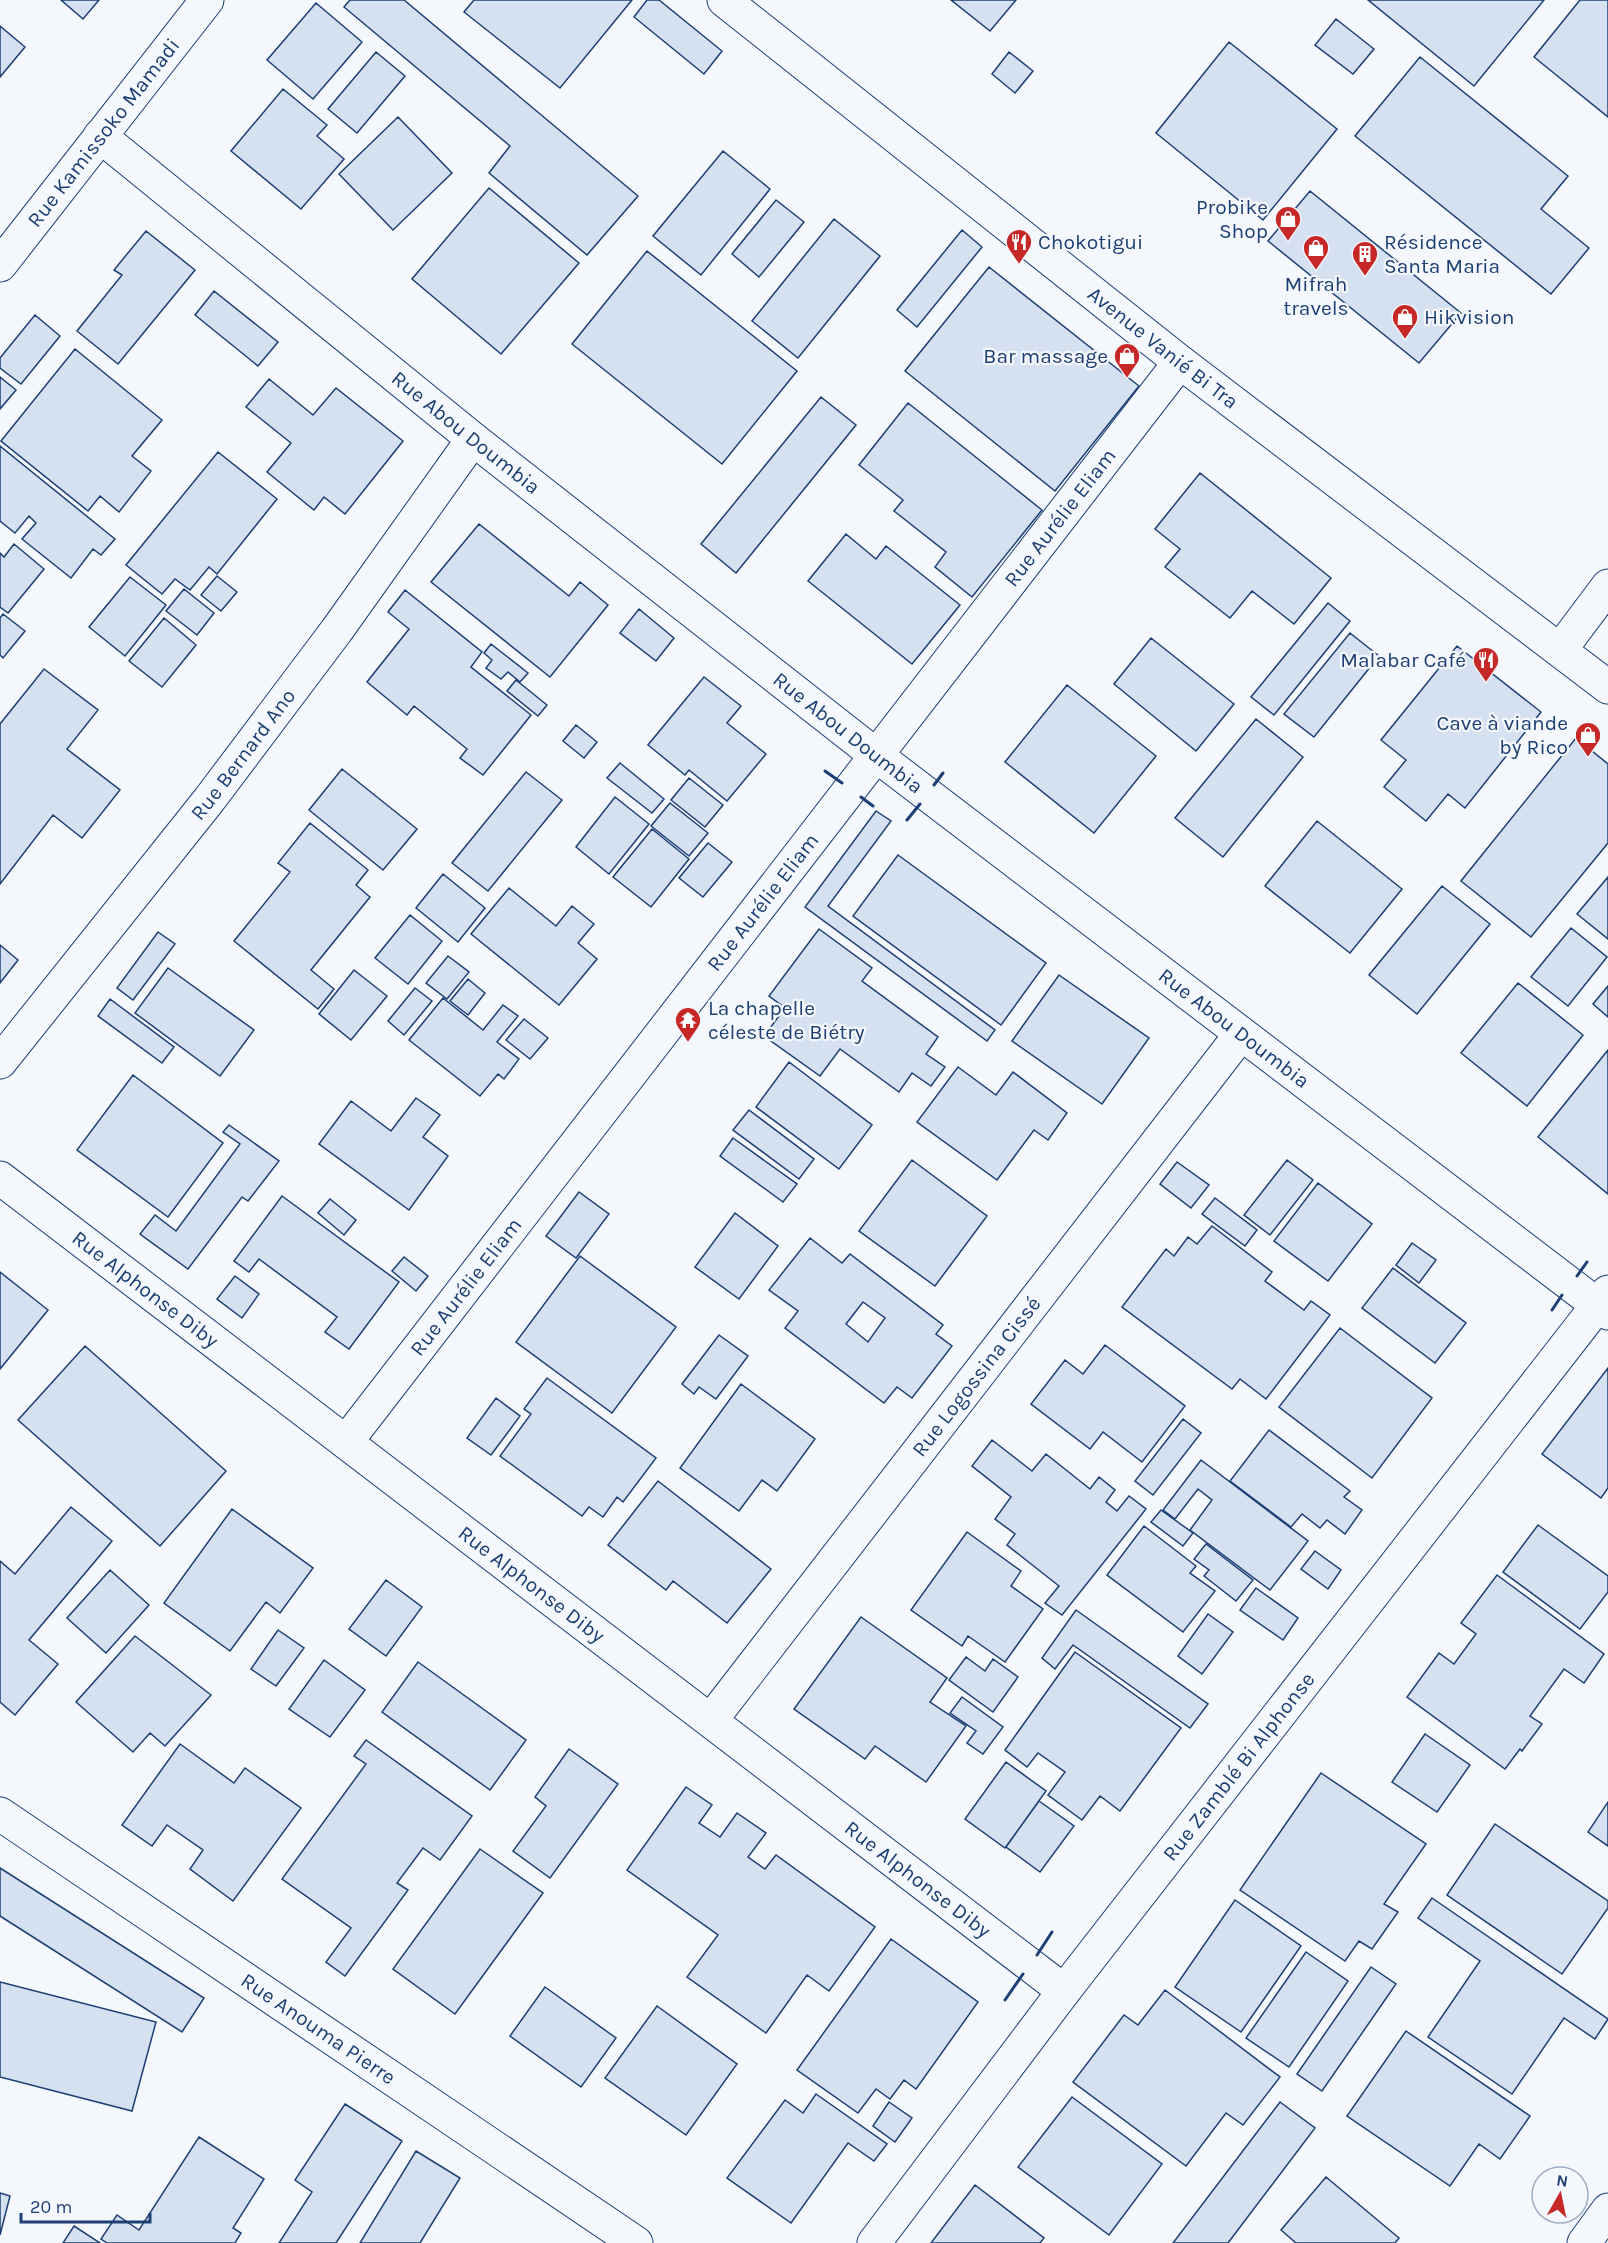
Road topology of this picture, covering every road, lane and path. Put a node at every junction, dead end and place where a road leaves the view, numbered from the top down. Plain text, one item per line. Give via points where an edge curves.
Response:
1 (207, 0) edge
2 (724, 0) edge
3 (100, 136) junction
4 (0, 265) edge
5 (1180, 362) junction
6 (473, 438) junction
7 (1608, 586) edge
8 (1560, 650) junction
9 (1608, 687) edge
10 (877, 756) junction
11 (1241, 1034) junction
12 (0, 1062) edge
13 (0, 1178) edge
14 (1604, 1304) edge
15 (346, 1442) junction
16 (711, 1720) junction
17 (0, 1814) edge
18 (1064, 1991) junction
19 (1608, 2210) edge
20 (636, 2243) edge
21 (874, 2243) edge
22 (1584, 2243) edge

1 - 3 street, Rue Kamissoko Mamadi
2 - 5 street, Avenue Vanié Bi Tra
3 - 4 street, Rue Kamissoko Mamadi
3 - 6 street, Rue Abou Doumbia
5 - 8 street, Avenue Vanié Bi Tra
5 - 10 street, Rue Aurélie Eliam
6 - 10 street, Rue Abou Doumbia
6 - 12 street, Rue Bernard Ano via 337,630 209,800
7 - 8 street
8 - 9 street, Avenue Vanié Bi Tra
10 - 11 street, Rue Abou Doumbia
10 - 15 street, Rue Aurélie Eliam
11 - 14 street, Rue Abou Doumbia
11 - 16 street, Rue Logossina Cissé
13 - 15 street, Rue Alphonse Diby
14 - 18 street, Rue Zamblé Bi Alphonse
15 - 16 street, Rue Alphonse Diby
16 - 18 street, Rue Alphonse Diby
17 - 20 street, Rue Anouma Pierre
18 - 21 street, Rue Zamblé Bi Alphonse
19 - 22 street

